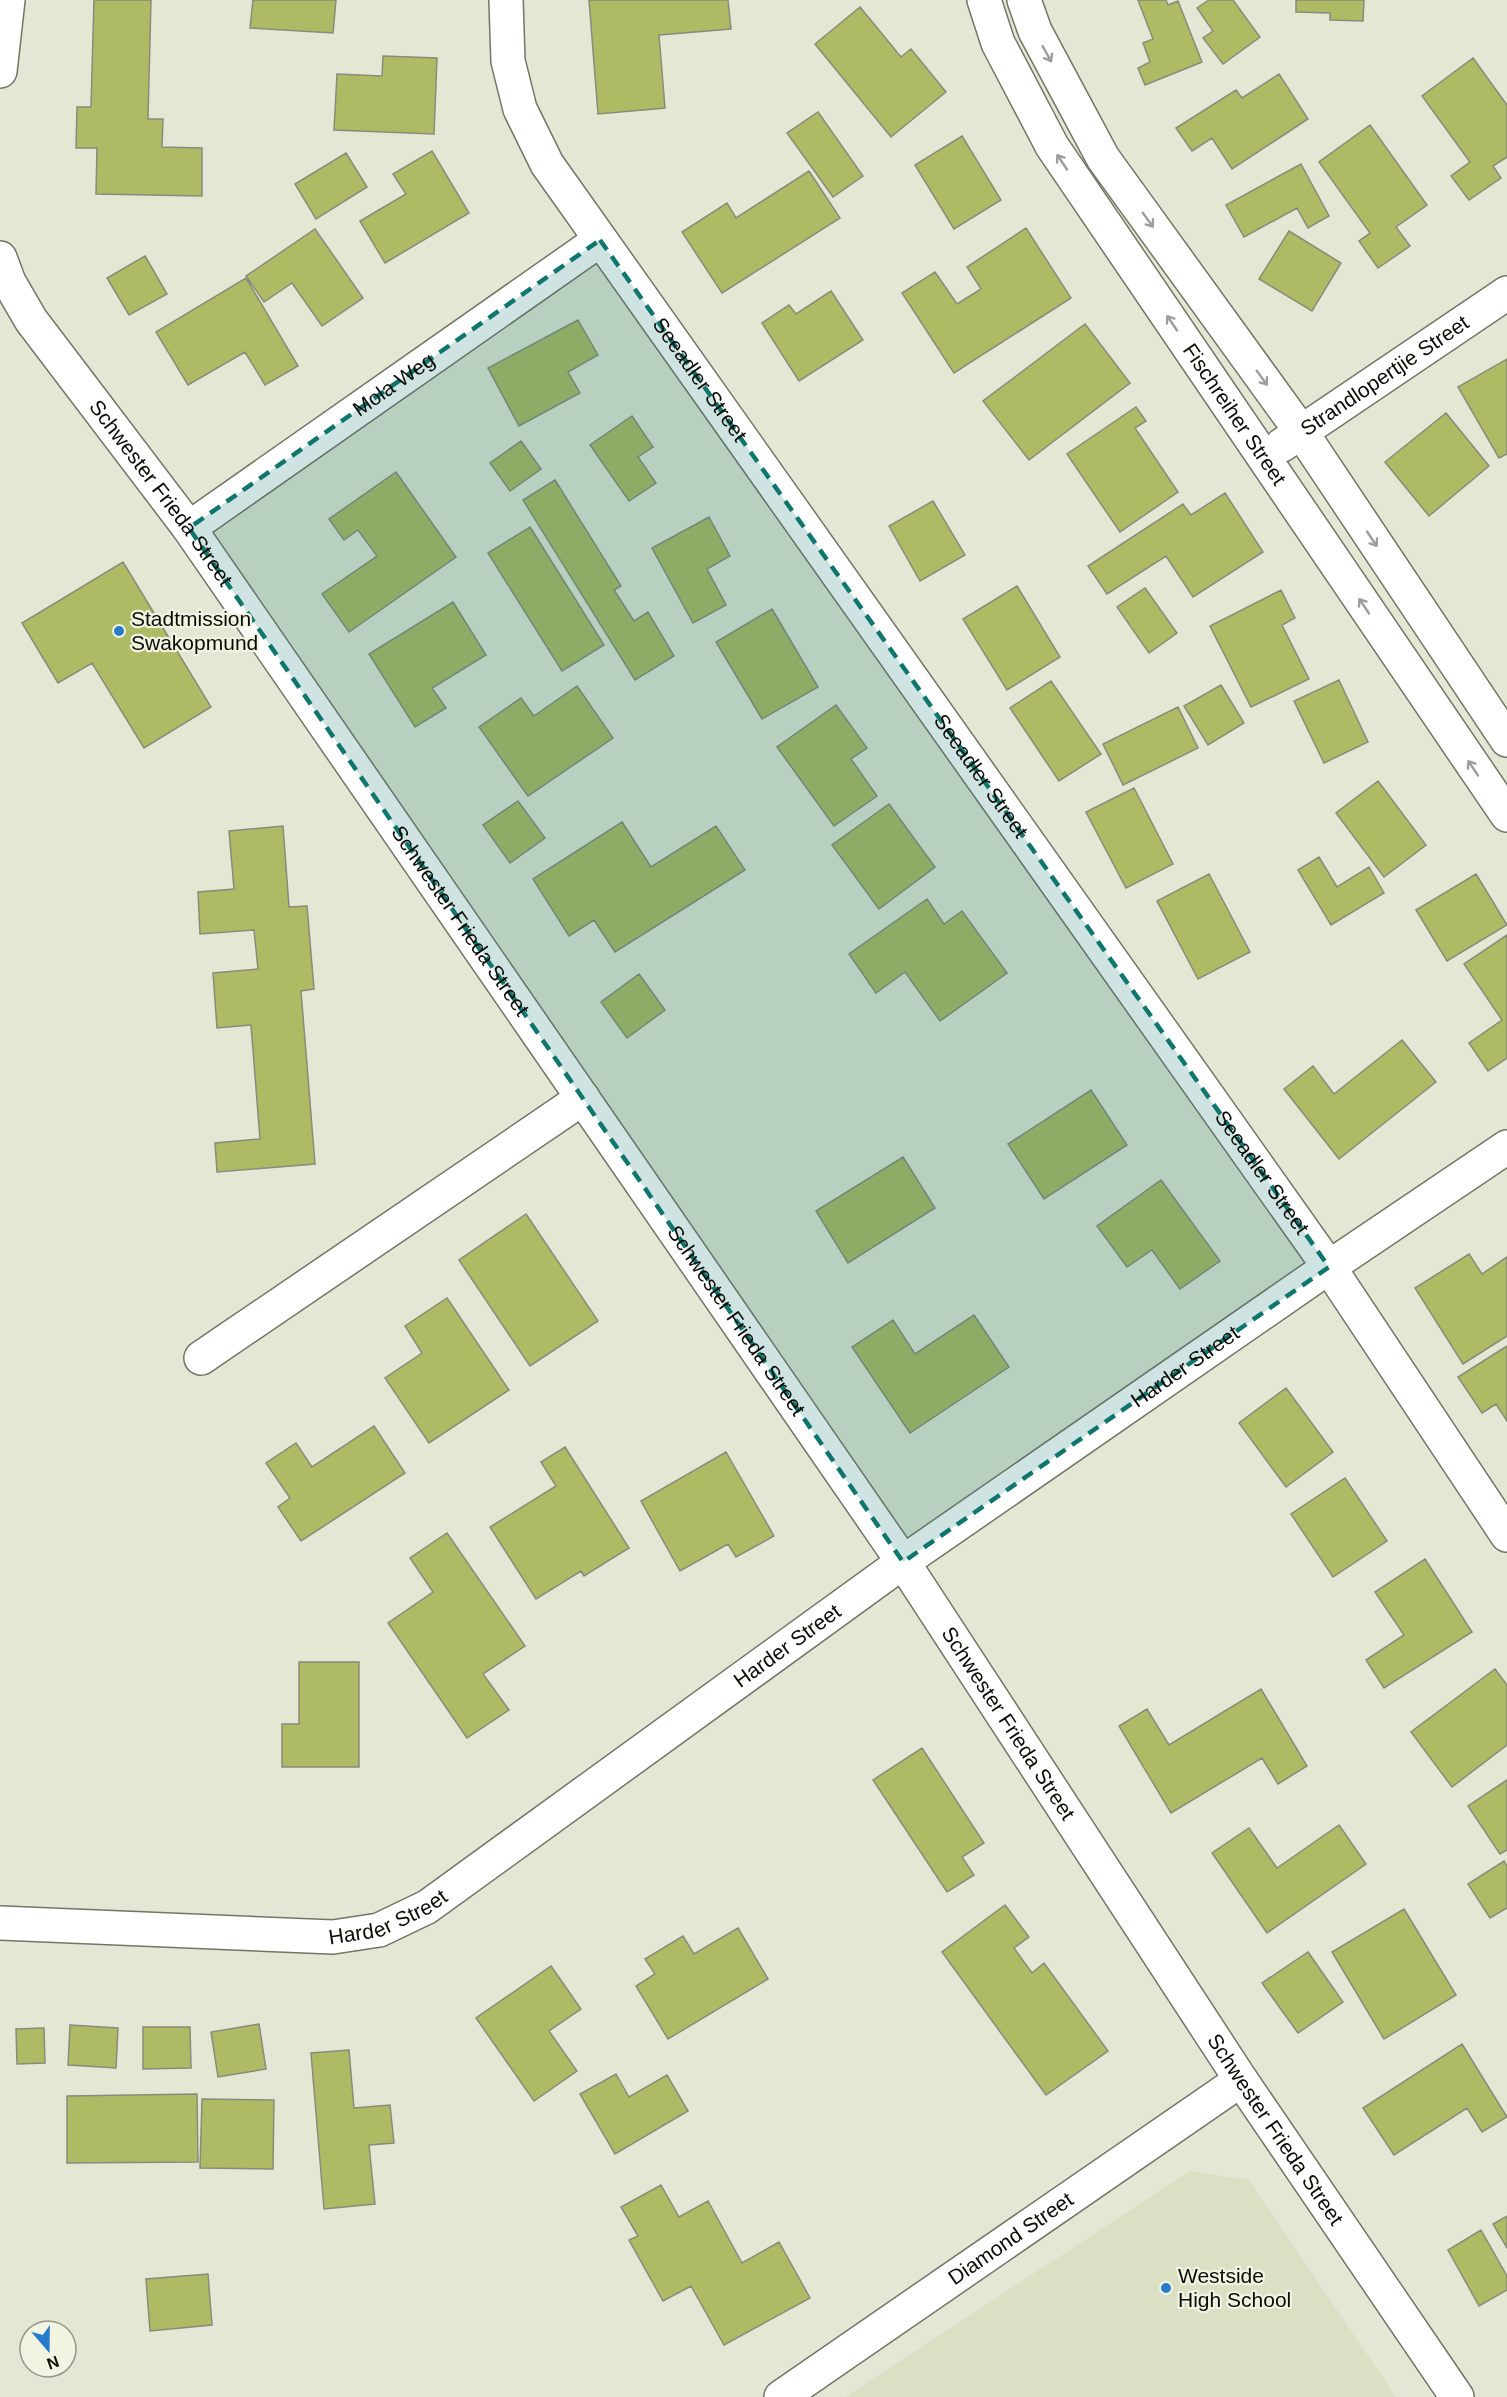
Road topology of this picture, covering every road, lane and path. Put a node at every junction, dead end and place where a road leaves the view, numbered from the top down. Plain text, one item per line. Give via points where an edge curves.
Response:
1 (8, 0) edge
2 (506, 0) edge
3 (984, 0) edge
4 (1024, 0) edge
5 (0, 71) edge
6 (600, 240) junction
7 (0, 258) edge
8 (1507, 293) edge
9 (1302, 433) junction
10 (1263, 457) junction
11 (189, 528) junction
12 (1507, 740) edge
13 (1507, 815) edge
14 (583, 1098) junction
15 (1507, 1147) edge
16 (1329, 1267) junction
17 (201, 1358) dead end
18 (1507, 1535) edge
19 (903, 1562) junction
20 (0, 1923) edge
21 (1241, 2080) junction
22 (780, 2397) edge
23 (1457, 2397) edge

1 - 5 street
2 - 6 street, Seeadler Street via 508,61 520,109 547,164
10 -> 3 street, Fischreiher Street via 1052,146 998,43
4 -> 9 street, Fischreiher Street via 1035,32 1104,158
6 - 11 street, Mola Weg
6 - 16 street, Seeadler Street
7 - 11 street, Schwester Frieda Street via 31,320
8 - 9 street, Strandlopertjie Street
9 - 10 street, Strandlopertjie Street
9 -> 12 street, Fischreiher Street
13 -> 10 street, Fischreiher Street
11 - 14 street, Schwester Frieda Street
14 - 17 street
14 - 19 street, Schwester Frieda Street
15 - 16 street, Harder Street
16 - 18 street, Seeadler Street
16 - 19 street, Harder Street
19 - 20 street, Harder Street via 427,1907 379,1930 333,1937
19 - 21 street, Schwester Frieda Street
21 - 22 street, Diamond Street
21 - 23 street, Schwester Frieda Street

